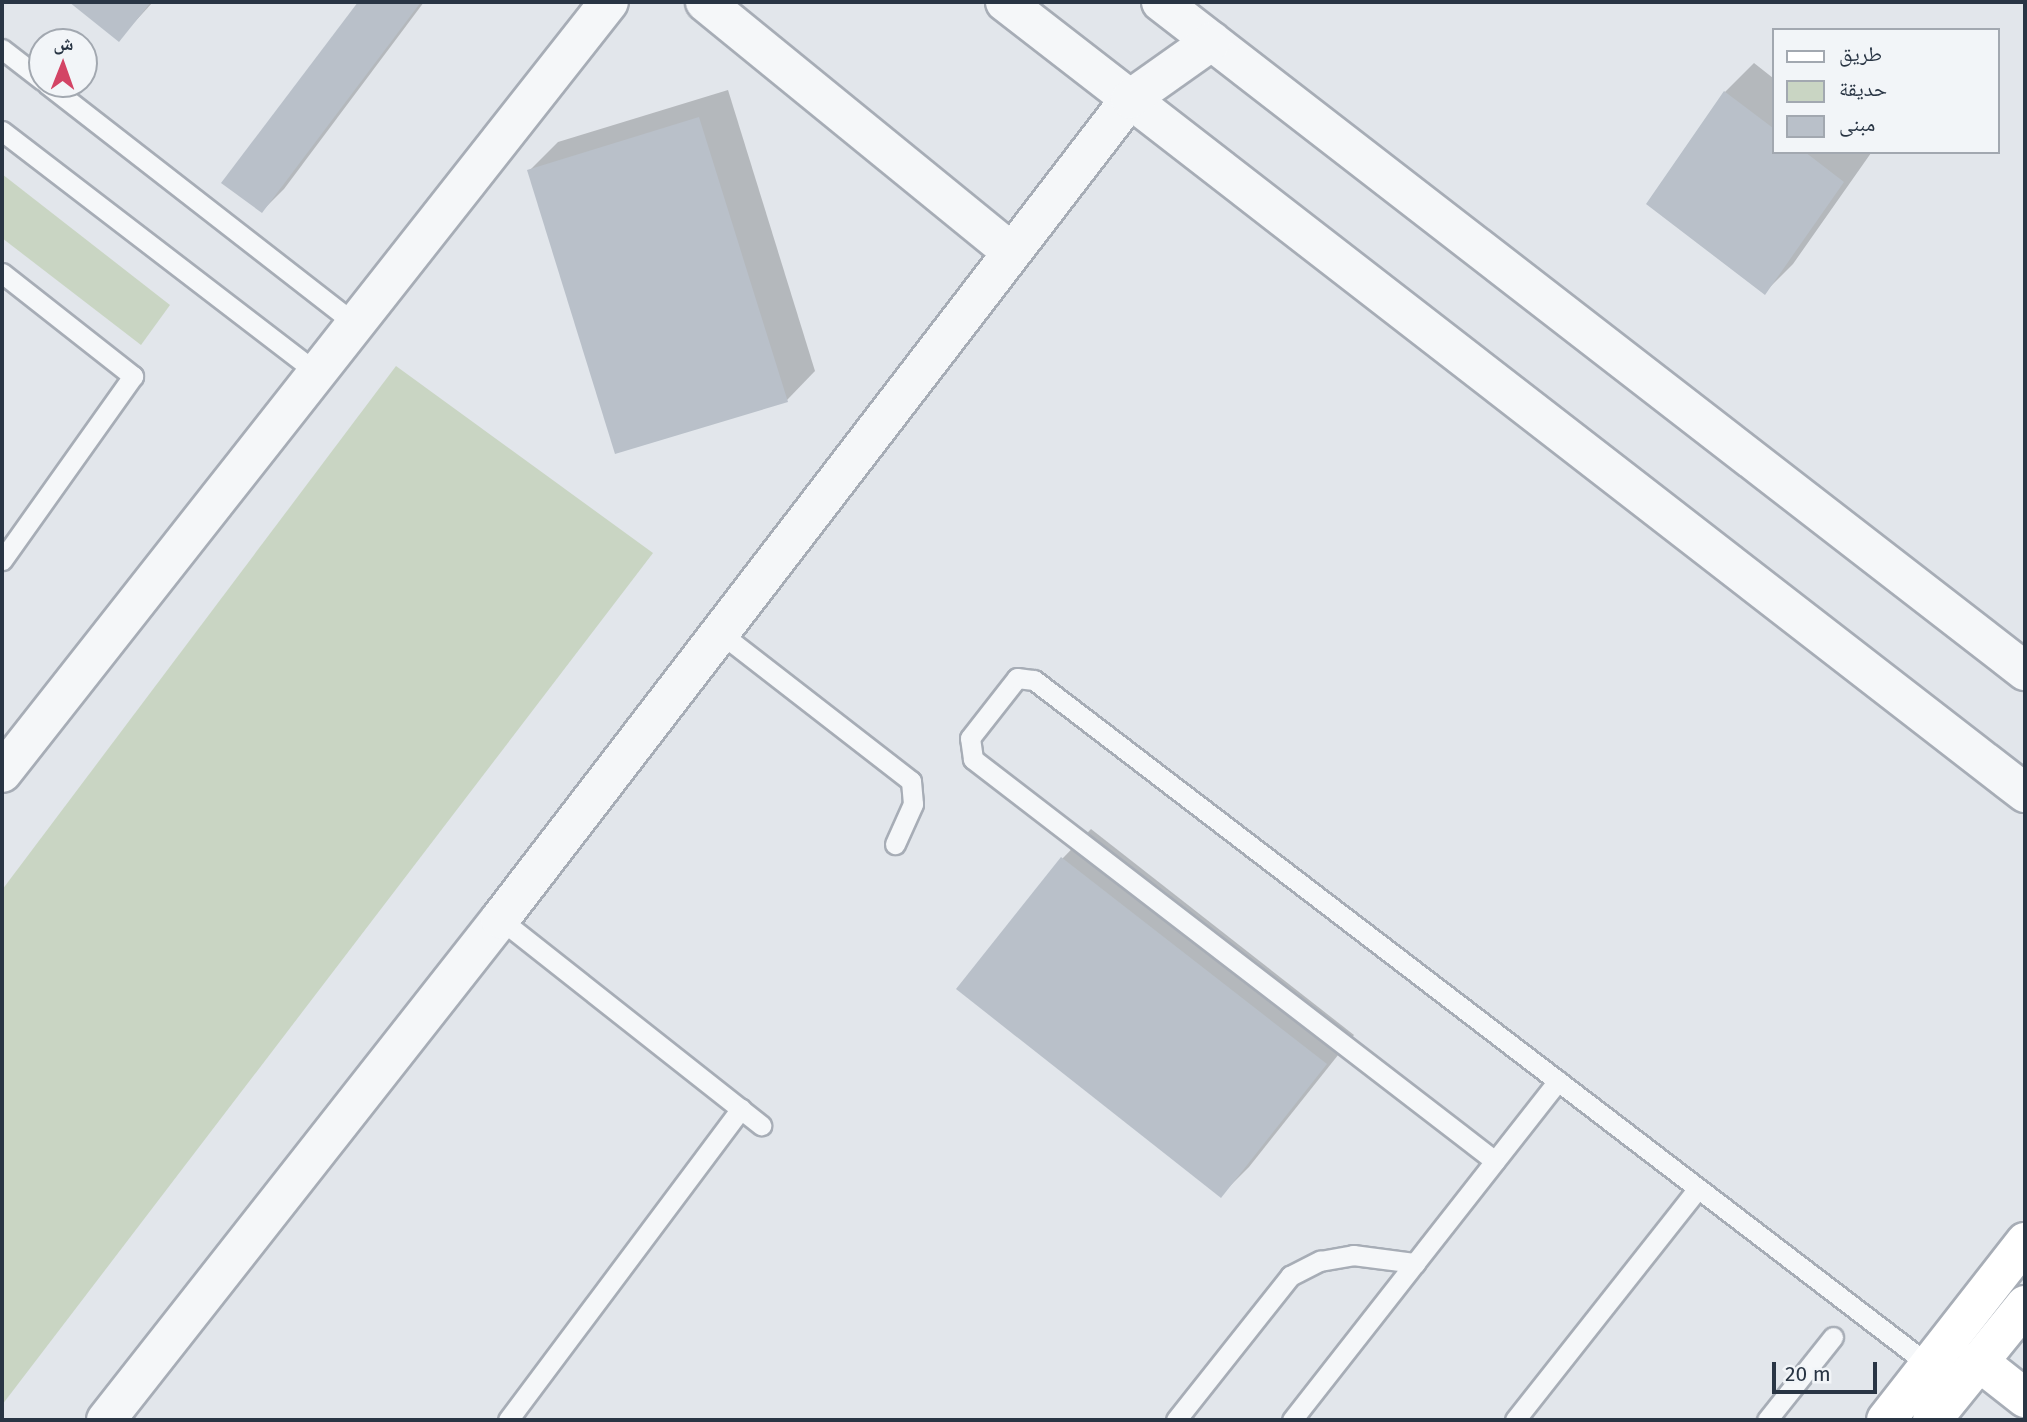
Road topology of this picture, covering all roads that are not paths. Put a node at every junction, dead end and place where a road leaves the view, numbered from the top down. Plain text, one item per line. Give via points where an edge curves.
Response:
1 (609, 2) edge
2 (705, 2) edge
3 (1005, 2) edge
4 (1161, 2) edge
5 (1212, 41) junction
6 (2, 49) edge
7 (28, 69) edge
8 (65, 98) edge
9 (1130, 99) junction
10 (2, 131) edge
11 (1011, 252) junction
12 (2, 273) edge
13 (355, 324) junction
14 (317, 373) junction
15 (2, 560) edge
16 (719, 632) junction
17 (2025, 671) edge
18 (2, 774) edge
19 (2025, 793) edge
20 (895, 844) dead end
21 (499, 919) junction
22 (1558, 1081) junction
23 (741, 1109) junction
24 (761, 1125) dead end
25 (1495, 1161) junction
26 (1698, 1188) junction
27 (2025, 1242) edge
28 (1415, 1263) junction
29 (2025, 1304) edge
30 (1833, 1336) dead end
31 (1978, 1361) junction
32 (1929, 1365) junction
33 (2025, 1398) edge
34 (106, 1420) edge
35 (508, 1420) edge
36 (1176, 1420) edge
37 (1292, 1420) edge
38 (1515, 1420) edge
39 (1767, 1420) edge
40 (1886, 1420) edge
41 (1932, 1420) edge

1 - 13 street
2 - 11 street
3 - 9 street
4 - 5 street
5 - 9 street
5 - 17 street
6 - 7 lane
8 - 13 lane
9 - 11 street
9 - 19 street
10 - 14 lane
11 - 16 street
12 - 15 lane via 133,376
13 - 14 street
14 - 18 street
16 - 20 lane via 911,780 914,804
16 - 21 street
21 - 23 lane
21 - 34 street
22 - 25 lane
22 - 25 lane via 1034,680 1017,678 970,738 973,759
22 - 26 lane
23 - 24 lane
23 - 35 lane
25 - 28 lane
26 - 32 lane
26 - 38 lane
27 - 32 street
28 - 36 lane via 1353,1255 1320,1261 1290,1276
28 - 37 lane
29 - 31 street
30 - 39 lane
31 - 33 street
31 - 41 street
32 - 40 street

